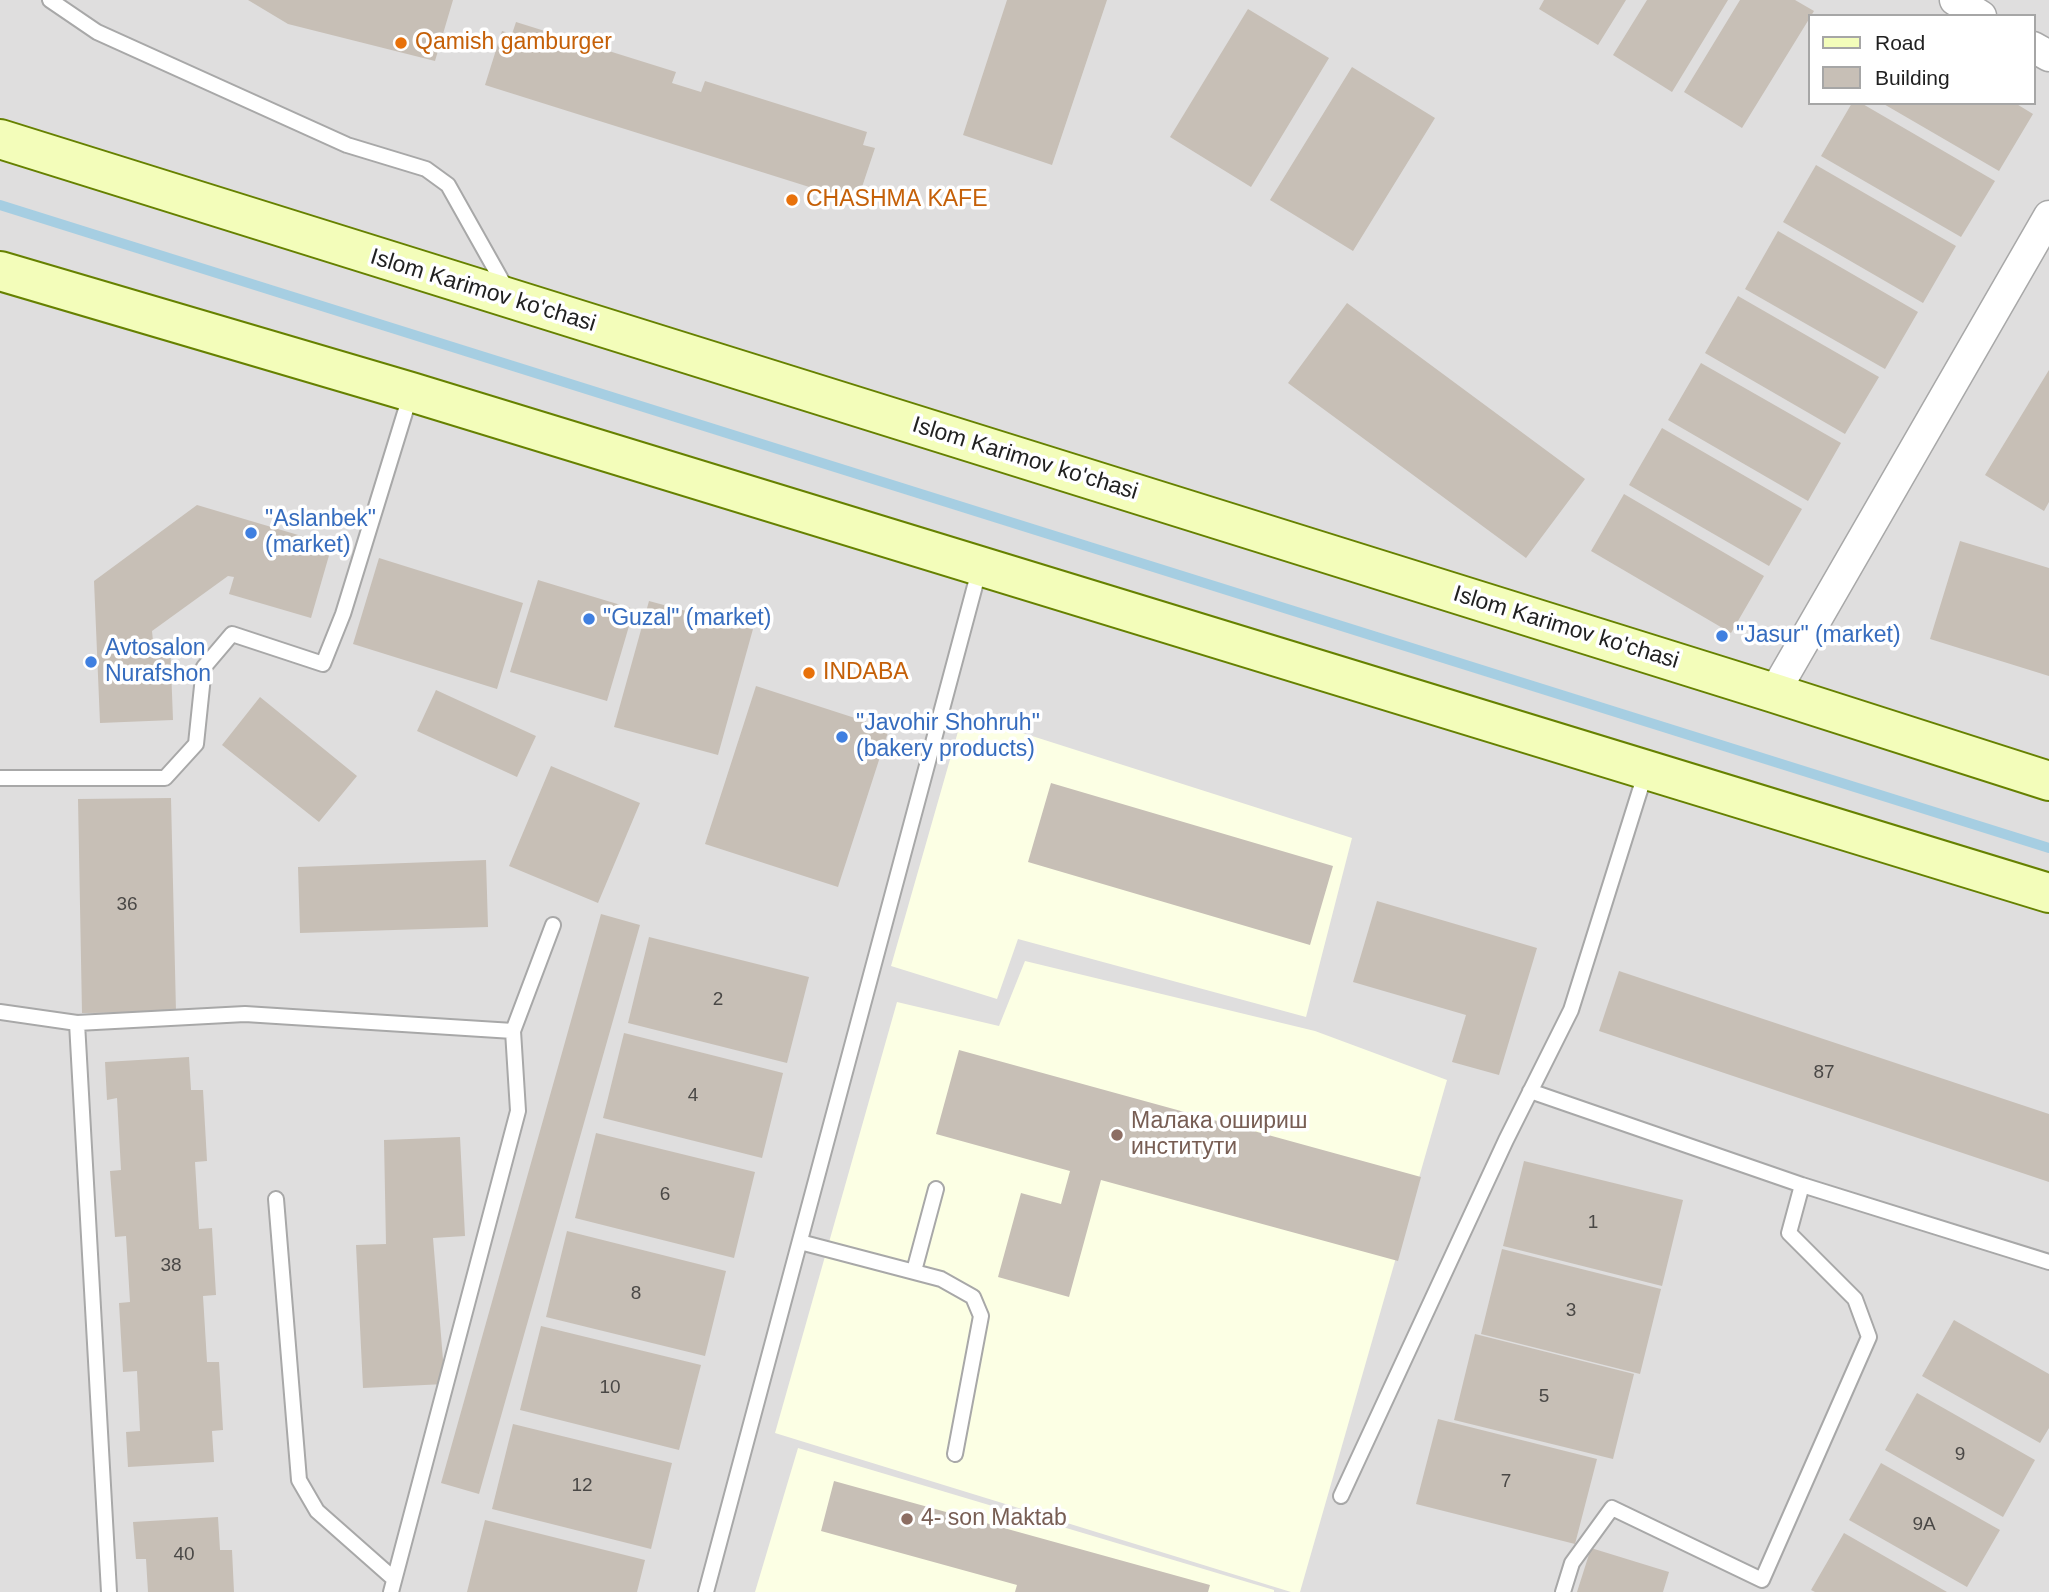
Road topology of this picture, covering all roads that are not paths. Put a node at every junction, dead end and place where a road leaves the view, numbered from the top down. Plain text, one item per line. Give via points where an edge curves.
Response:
1 (50, 0) edge
2 (1955, 0) edge
3 (1979, 14) edge
4 (0, 139) edge
5 (2049, 216) edge
6 (0, 271) edge
7 (513, 300) junction
8 (411, 392) junction
9 (980, 566) junction
10 (1774, 693) junction
11 (1646, 770) junction
12 (0, 778) edge
13 (2049, 781) edge
14 (2049, 893) edge
15 (553, 925) dead end
16 (0, 1012) edge
17 (77, 1023) junction
18 (513, 1031) junction
19 (1530, 1091) junction
20 (1802, 1185) junction
21 (936, 1189) dead end
22 (276, 1199) dead end
23 (800, 1242) junction
24 (2049, 1262) edge
25 (914, 1271) junction
26 (956, 1454) dead end
27 (1342, 1496) dead end
28 (392, 1585) edge
29 (109, 1592) edge
30 (706, 1592) edge
31 (1563, 1592) edge

1 - 7 lane via 97,32 347,145 426,169 448,185
2 - 3 street
4 - 7 main road, Islom Karimov ko'chasi
5 - 10 street
6 - 8 main road
7 - 10 main road, Islom Karimov ko'chasi
8 - 9 main road
8 - 12 lane via 343,614 323,664 232,634 204,667 196,744 165,778
9 - 11 main road
9 - 23 lane
10 - 13 main road, Islom Karimov ko'chasi
11 - 14 main road
11 - 19 lane via 1571,1010
15 - 18 lane
16 - 17 lane
17 - 18 lane via 245,1014
17 - 29 lane
18 - 28 lane via 518,1111
19 - 20 lane
19 - 27 lane
20 - 24 lane
20 - 31 lane via 1789,1233 1855,1299 1869,1337 1762,1580 1612,1508 1572,1563
21 - 25 lane
22 - 28 lane via 299,1480 317,1511
23 - 25 lane
23 - 30 lane
25 - 26 lane via 941,1279 973,1297 981,1316

